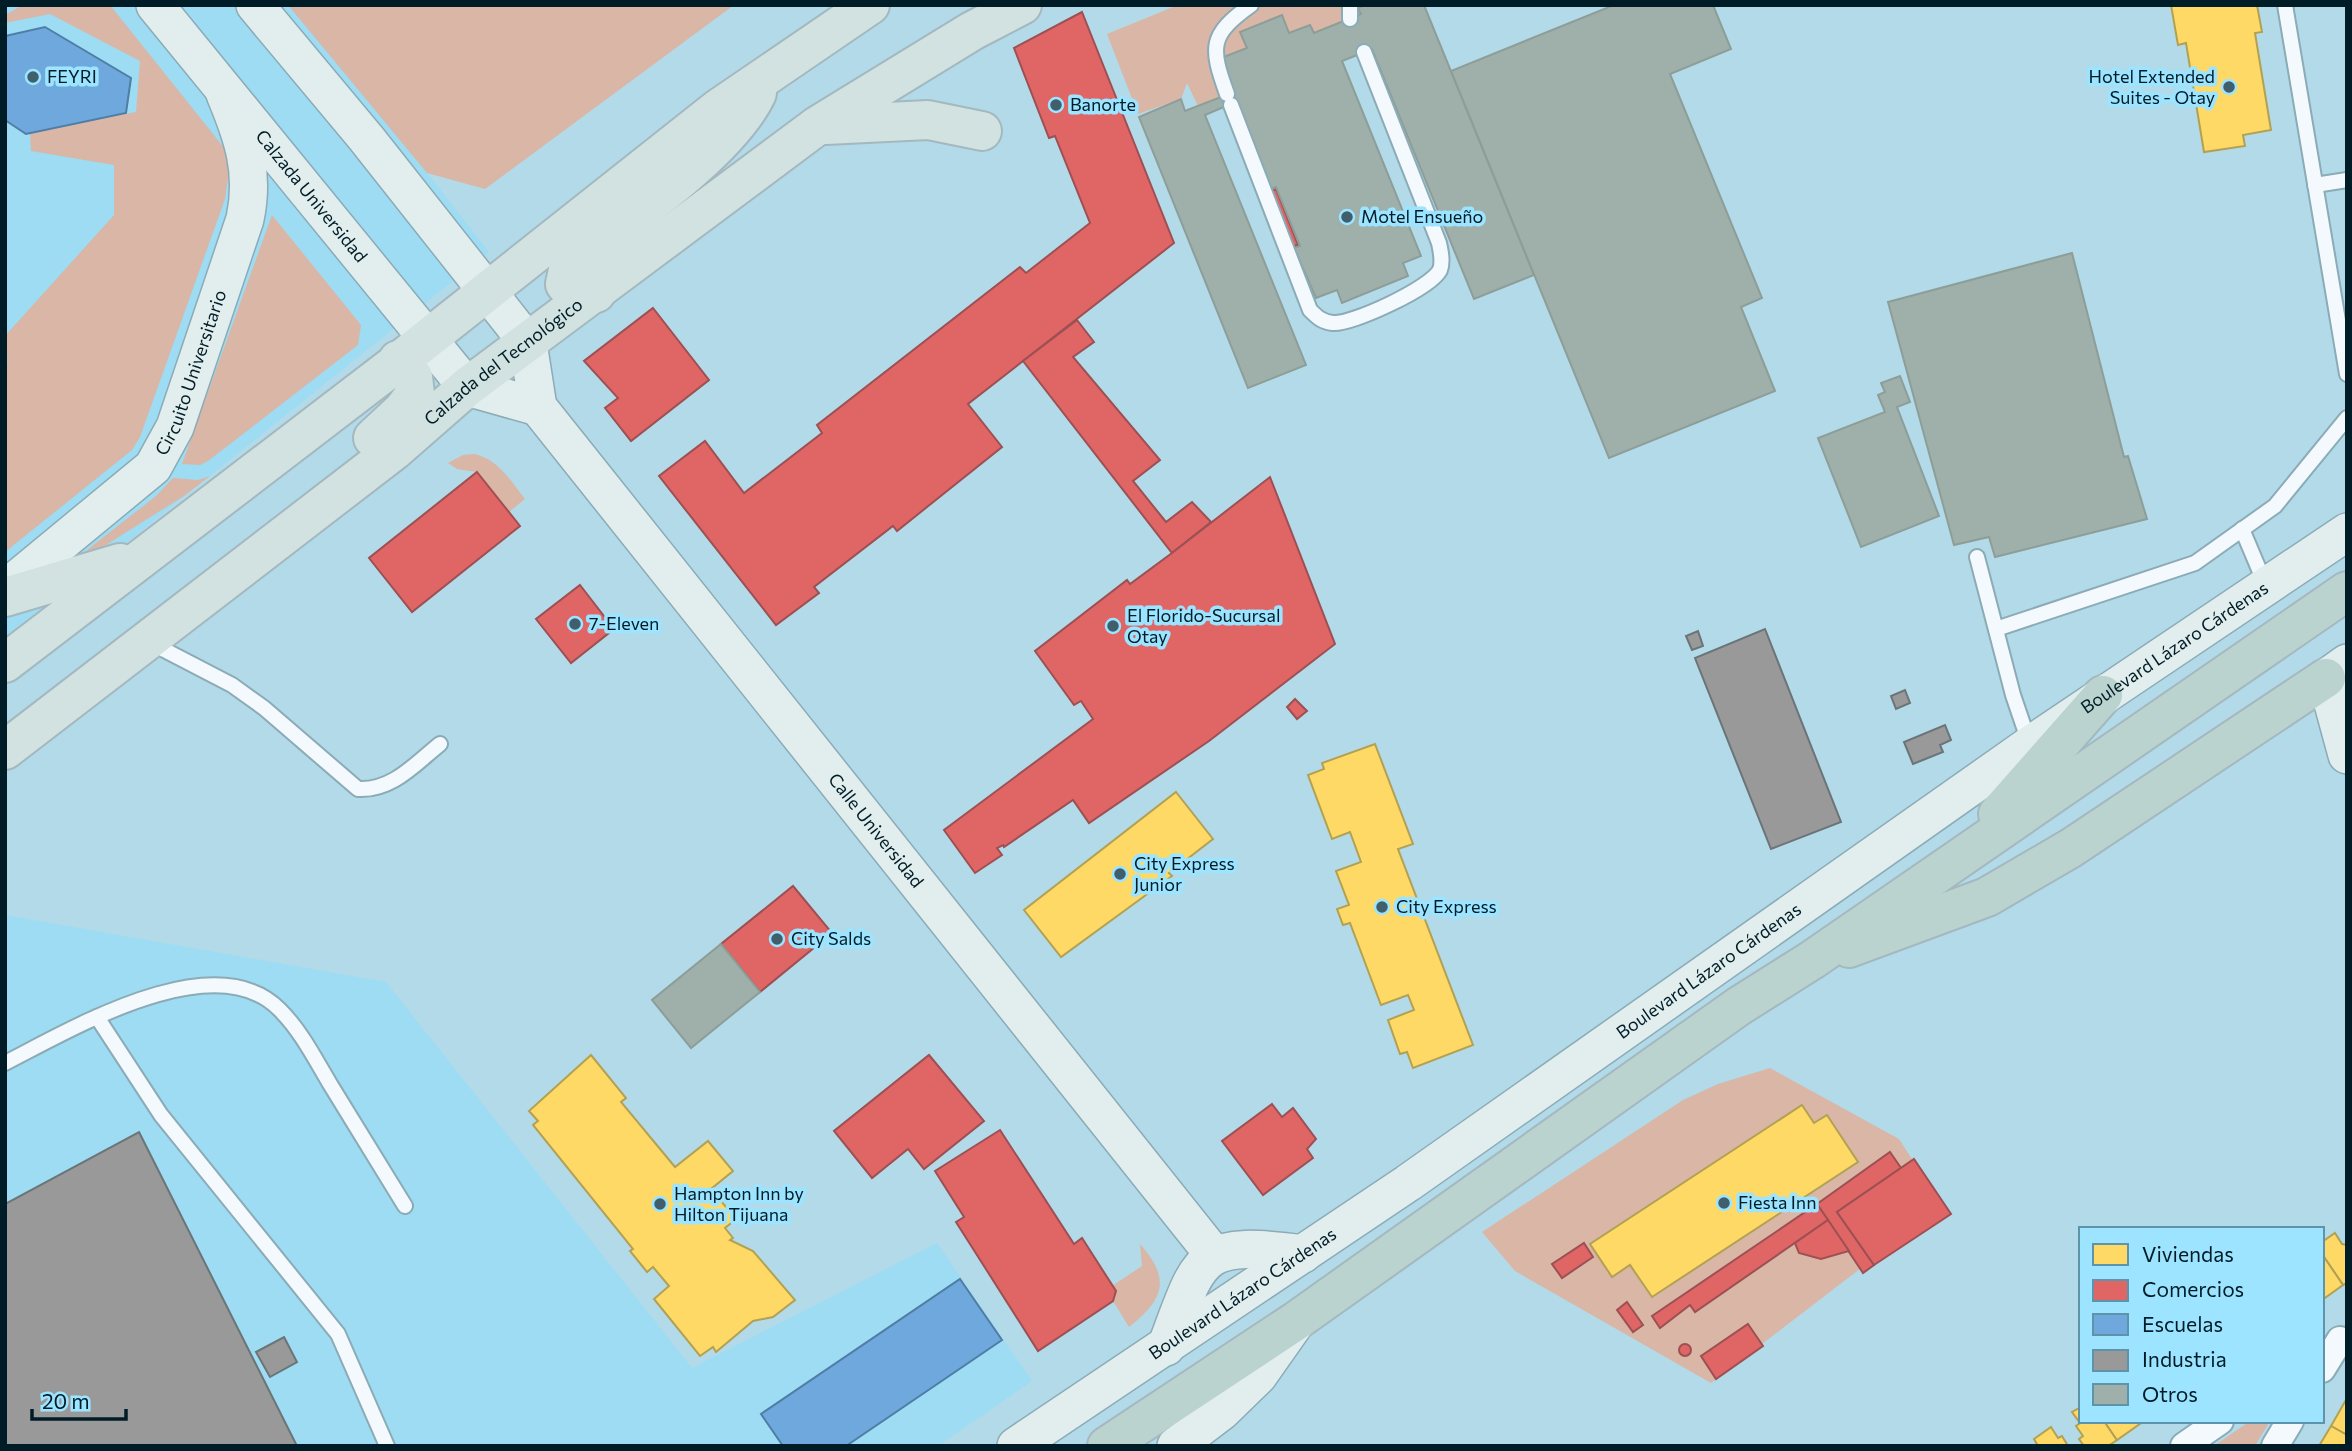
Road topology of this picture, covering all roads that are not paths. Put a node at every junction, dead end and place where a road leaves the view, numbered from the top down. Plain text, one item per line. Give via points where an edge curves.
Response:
1 (155, 5) edge
2 (255, 5) edge
3 (870, 5) edge
4 (1022, 5) edge
5 (1251, 5) edge
6 (2285, 5) edge
7 (1364, 52) dead end
8 (765, 75) junction
9 (225, 94) junction
10 (817, 126) junction
11 (982, 131) dead end
12 (2347, 180) edge
13 (2315, 185) junction
14 (488, 291) junction
15 (596, 293) junction
16 (528, 343) junction
17 (412, 350) junction
18 (2347, 374) edge
19 (467, 387) junction
20 (538, 407) junction
21 (2347, 418) edge
22 (320, 509) junction
23 (2242, 529) junction
24 (2347, 532) edge
25 (142, 556) junction
26 (1977, 557) dead end
27 (2266, 586) junction
28 (5, 589) edge
29 (2347, 591) edge
30 (5, 597) edge
31 (1996, 629) junction
32 (146, 640) junction
33 (5, 663) edge
34 (2337, 671) edge
35 (2103, 695) junction
36 (440, 744) dead end
37 (2029, 745) junction
38 (5, 750) edge
39 (2347, 755) edge
40 (1960, 858) junction
41 (1812, 960) junction
42 (97, 1017) junction
43 (5, 1063) edge
44 (405, 1206) dead end
45 (1303, 1254) junction
46 (1214, 1255) junction
47 (1296, 1321) junction
48 (2336, 1342) edge
49 (1166, 1347) junction
50 (2324, 1365) edge
51 (2217, 1423) edge
52 (2289, 1423) edge
53 (387, 1446) edge
54 (1016, 1446) edge
55 (1107, 1446) edge
56 (1176, 1446) edge
57 (2184, 1446) edge
58 (2275, 1446) edge

1 - 9 main road, Calzada Universidad
2 - 14 main road
3 - 8 main road
4 - 10 main road, Calzada del Tecnológico
5 - 7 lane via 1219,32 1214,50 1310,310 1320,321 1336,324 1411,295 1440,270 1439,243 1419,185
6 - 13 lane
8 - 14 main road
8 - 15 main road via 737,125 715,149 569,265 565,284 570,290
9 - 17 main road, Calzada Universidad
9 - 28 main road, Circuito Universitario via 244,141 250,195 175,427 153,467 138,482
10 - 11 main road via 928,120
10 - 15 main road, Calzada del Tecnológico
12 - 13 lane
13 - 18 lane
14 - 16 main road
14 - 17 main road
15 - 16 main road, Calzada del Tecnológico
16 - 19 main road, Calzada del Tecnológico
16 - 20 main road, Calle Universidad
17 - 19 main road, Calzada Universidad
17 - 22 main road via 415,394 403,411 324,482
17 - 25 main road
19 - 20 main road
19 - 22 main road, Calzada del Tecnológico
20 - 46 main road, Calle Universidad
21 - 23 lane via 2295,485
22 - 32 main road, Calzada del Tecnológico
23 - 27 lane
23 - 31 lane via 2195,563
24 - 27 main road, Boulevard Lázaro Cárdenas
25 - 30 main road
25 - 33 main road
26 - 31 lane
27 - 35 main road, Boulevard Lázaro Cárdenas
29 - 40 highway
31 - 37 lane
32 - 36 lane via 232,685 358,789 390,784
32 - 38 main road, Calzada del Tecnológico
34 - 39 main road
34 - 41 highway via 2071,848 1987,897
35 - 37 main road, Boulevard Lázaro Cárdenas
35 - 40 highway
37 - 45 main road, Boulevard Lázaro Cárdenas
40 - 41 highway
41 - 47 highway via 1739,1006
42 - 43 lane
42 - 44 lane via 190,986 252,992 279,1008
42 - 53 lane via 161,1115 338,1334
45 - 46 main road via 1252,1248
45 - 49 main road, Boulevard Lázaro Cárdenas
46 - 49 main road via 1192,1279
47 - 55 highway
47 - 56 main road via 1258,1376
48 - 50 street
49 - 54 main road, Boulevard Lázaro Cárdenas
51 - 57 street
52 - 58 street

